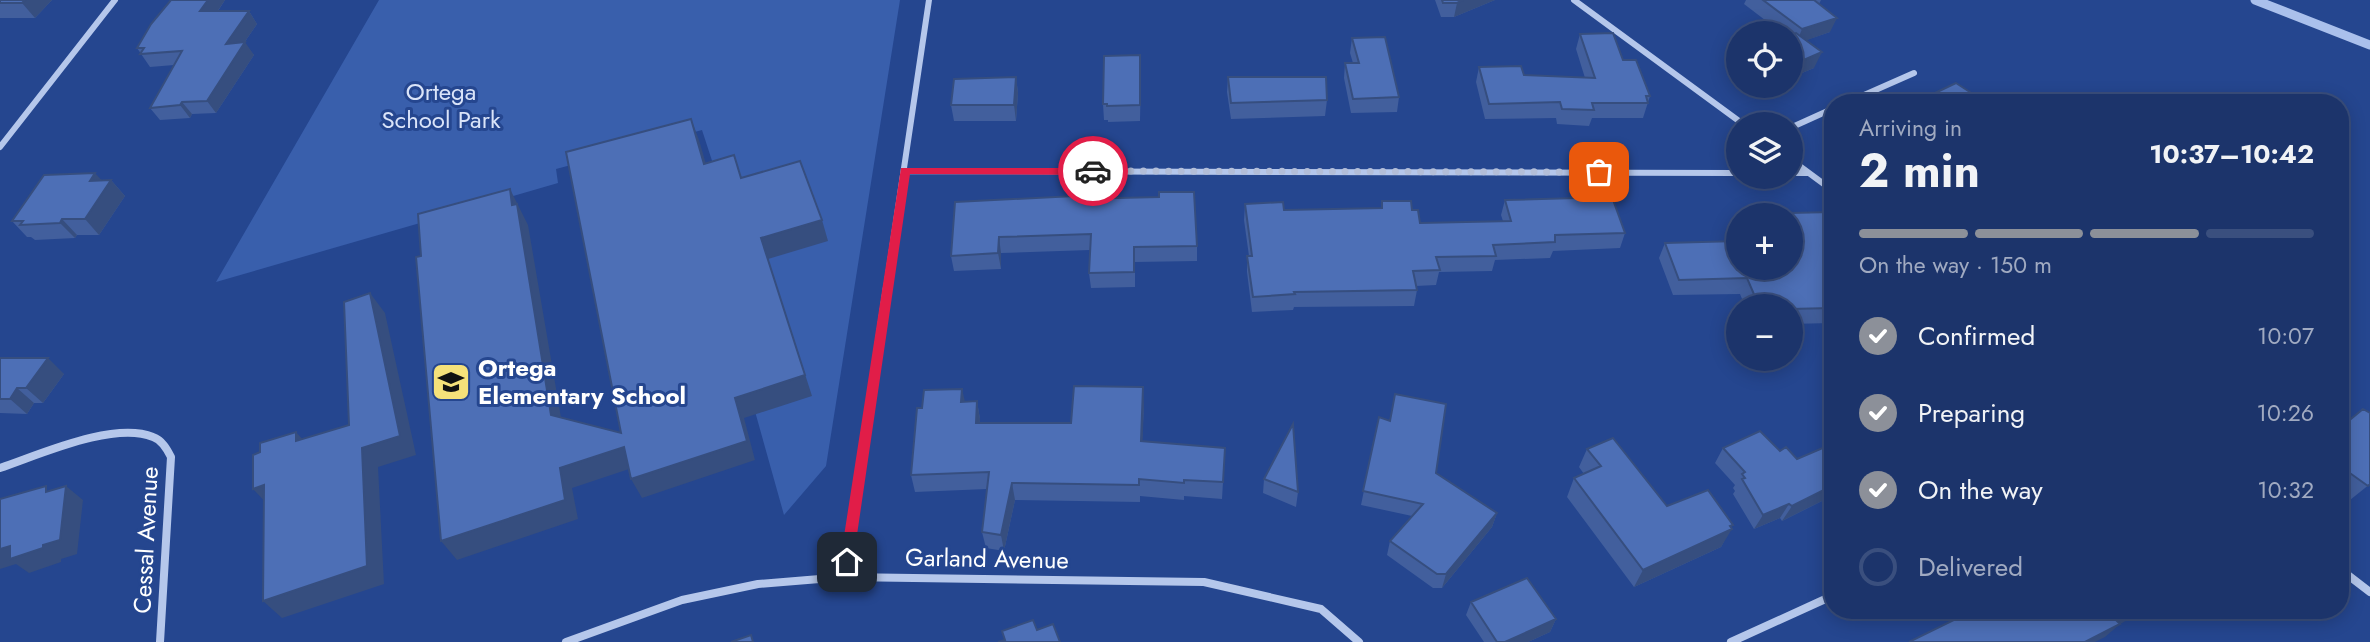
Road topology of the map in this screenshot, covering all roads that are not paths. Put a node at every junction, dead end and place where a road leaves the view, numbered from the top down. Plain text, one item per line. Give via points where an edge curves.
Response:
1 (115, 0) edge
2 (929, 0) edge
3 (1574, 0) edge
4 (1914, 73) dead end
5 (1866, 94) edge
6 (1727, 112) edge
7 (1824, 113) edge
8 (1803, 122) edge
9 (0, 146) edge
10 (1803, 169) edge
11 (905, 171) junction
12 (1726, 173) edge
13 (1803, 173) edge
14 (1809, 173) junction
15 (1824, 184) edge
16 (0, 468) edge
17 (844, 576) junction
18 (2349, 576) edge
19 (2370, 592) edge
20 (1824, 600) edge
21 (160, 642) edge
22 (566, 642) edge
23 (1359, 642) edge
24 (1731, 642) edge

1 - 9 street
2 - 11 street
3 - 6 street
4 - 5 street
7 - 8 street
10 - 14 street
11 - 12 street
11 - 17 street
13 - 14 street
14 - 15 street
16 - 21 street, Cessal Avenue via 111,434 154,438 165,446 171,457
17 - 22 street, Garland Avenue via 758,584 682,600
17 - 23 street, Garland Avenue via 1204,582 1321,609
18 - 19 street
20 - 24 street

